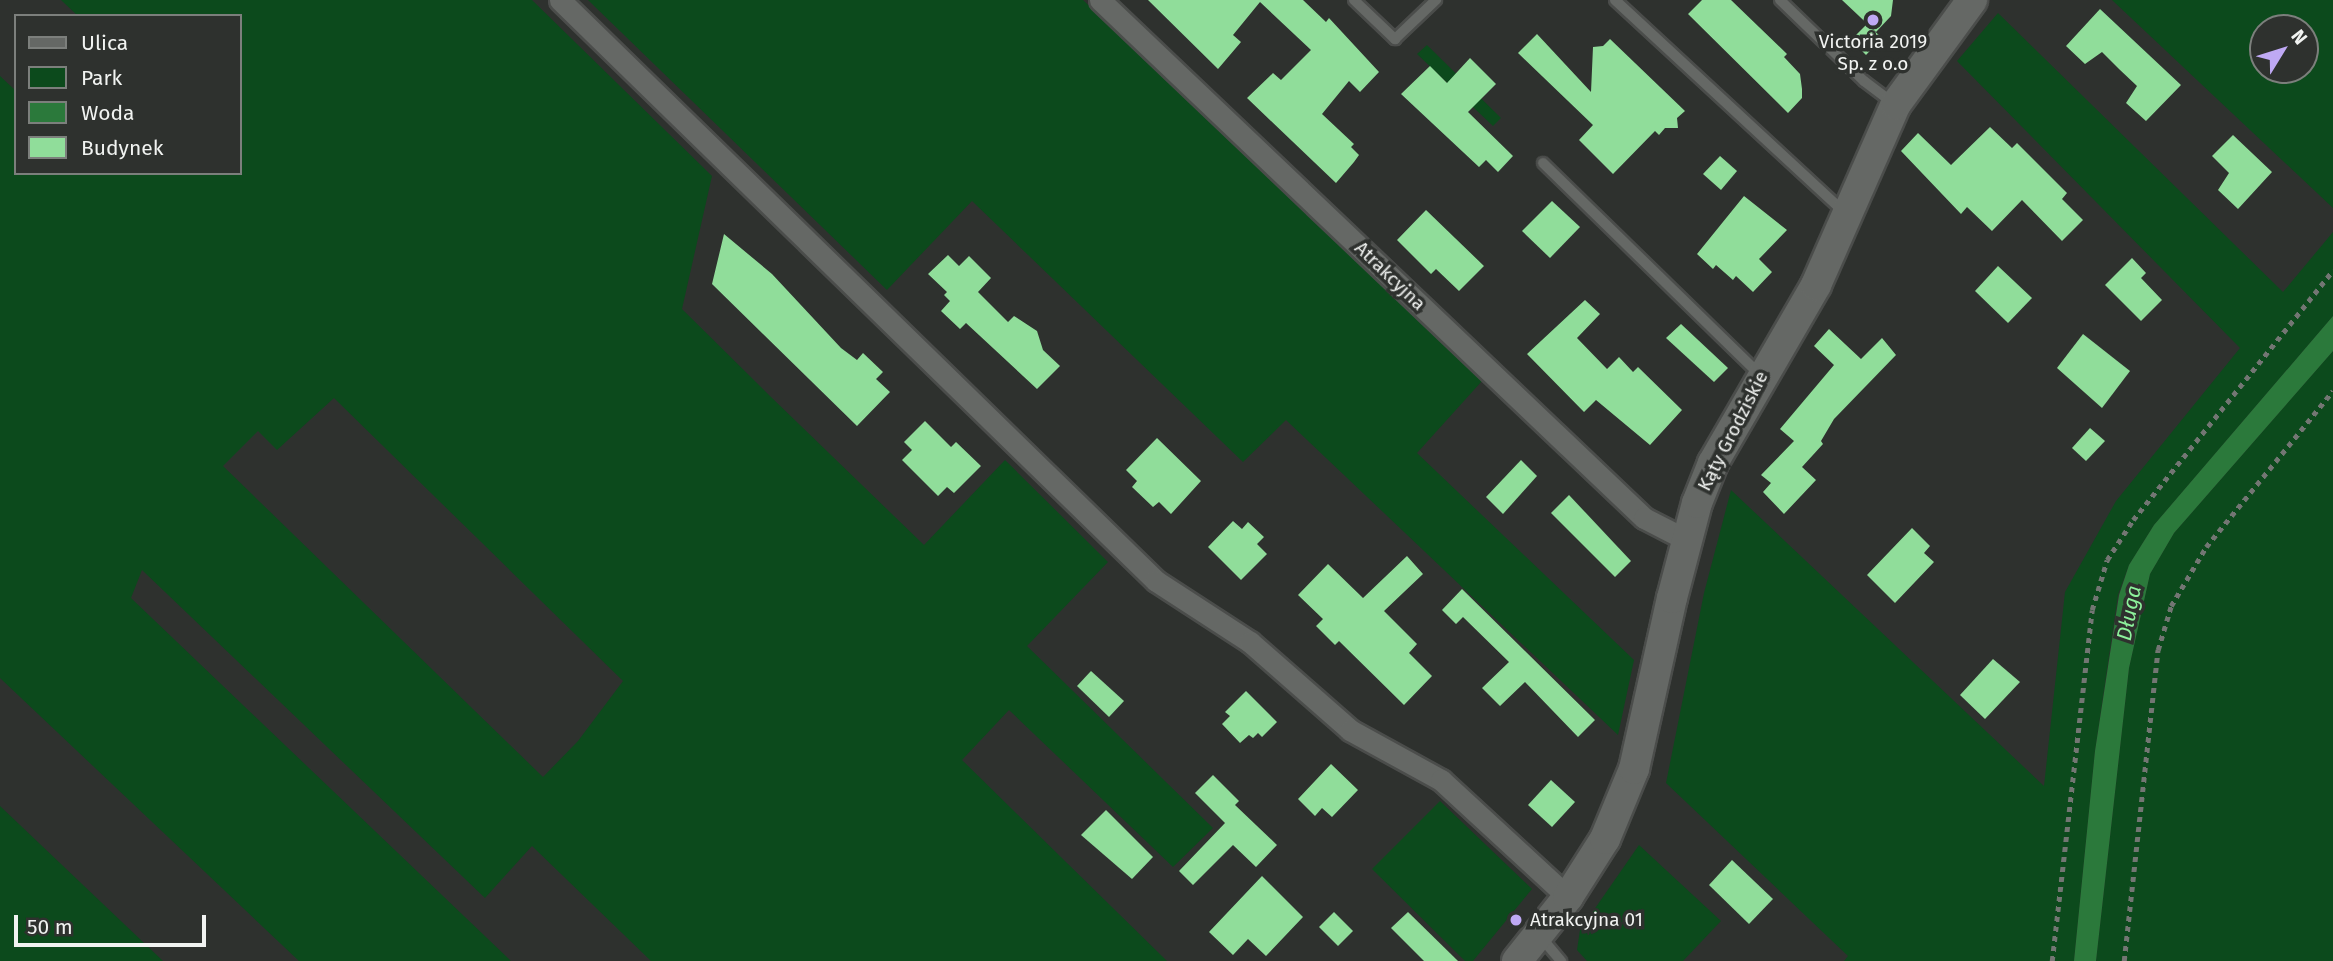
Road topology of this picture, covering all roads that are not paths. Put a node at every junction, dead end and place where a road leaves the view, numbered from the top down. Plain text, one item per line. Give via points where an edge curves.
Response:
1 (560, 0) edge
2 (1100, 0) edge
3 (1354, 0) edge
4 (1436, 0) edge
5 (1615, 0) edge
6 (1780, 0) edge
7 (1972, 0) edge
8 (1896, 104) junction
9 (1543, 163) dead end
10 (1848, 215) junction
11 (1760, 375) junction
12 (1687, 540) junction
13 (1568, 897) junction
14 (1540, 936) junction
15 (1517, 961) edge
16 (1561, 961) edge

1 - 13 street via 1156,581 1250,642 1350,730 1441,780
2 - 12 street, Atrakcyjna via 1644,518
3 - 4 lane via 1395,39
5 - 10 lane
6 - 8 lane via 1864,81
7 - 8 street, Kąty Grodziskie
8 - 10 street, Kąty Grodziskie
9 - 11 lane
10 - 11 street, Kąty Grodziskie via 1816,285
11 - 12 street, Kąty Grodziskie via 1706,477
12 - 13 street, Kąty Grodziskie via 1634,769 1605,839
13 - 14 street, Kąty Grodziskie
14 - 15 street, Kąty Grodziskie
14 - 16 lane

